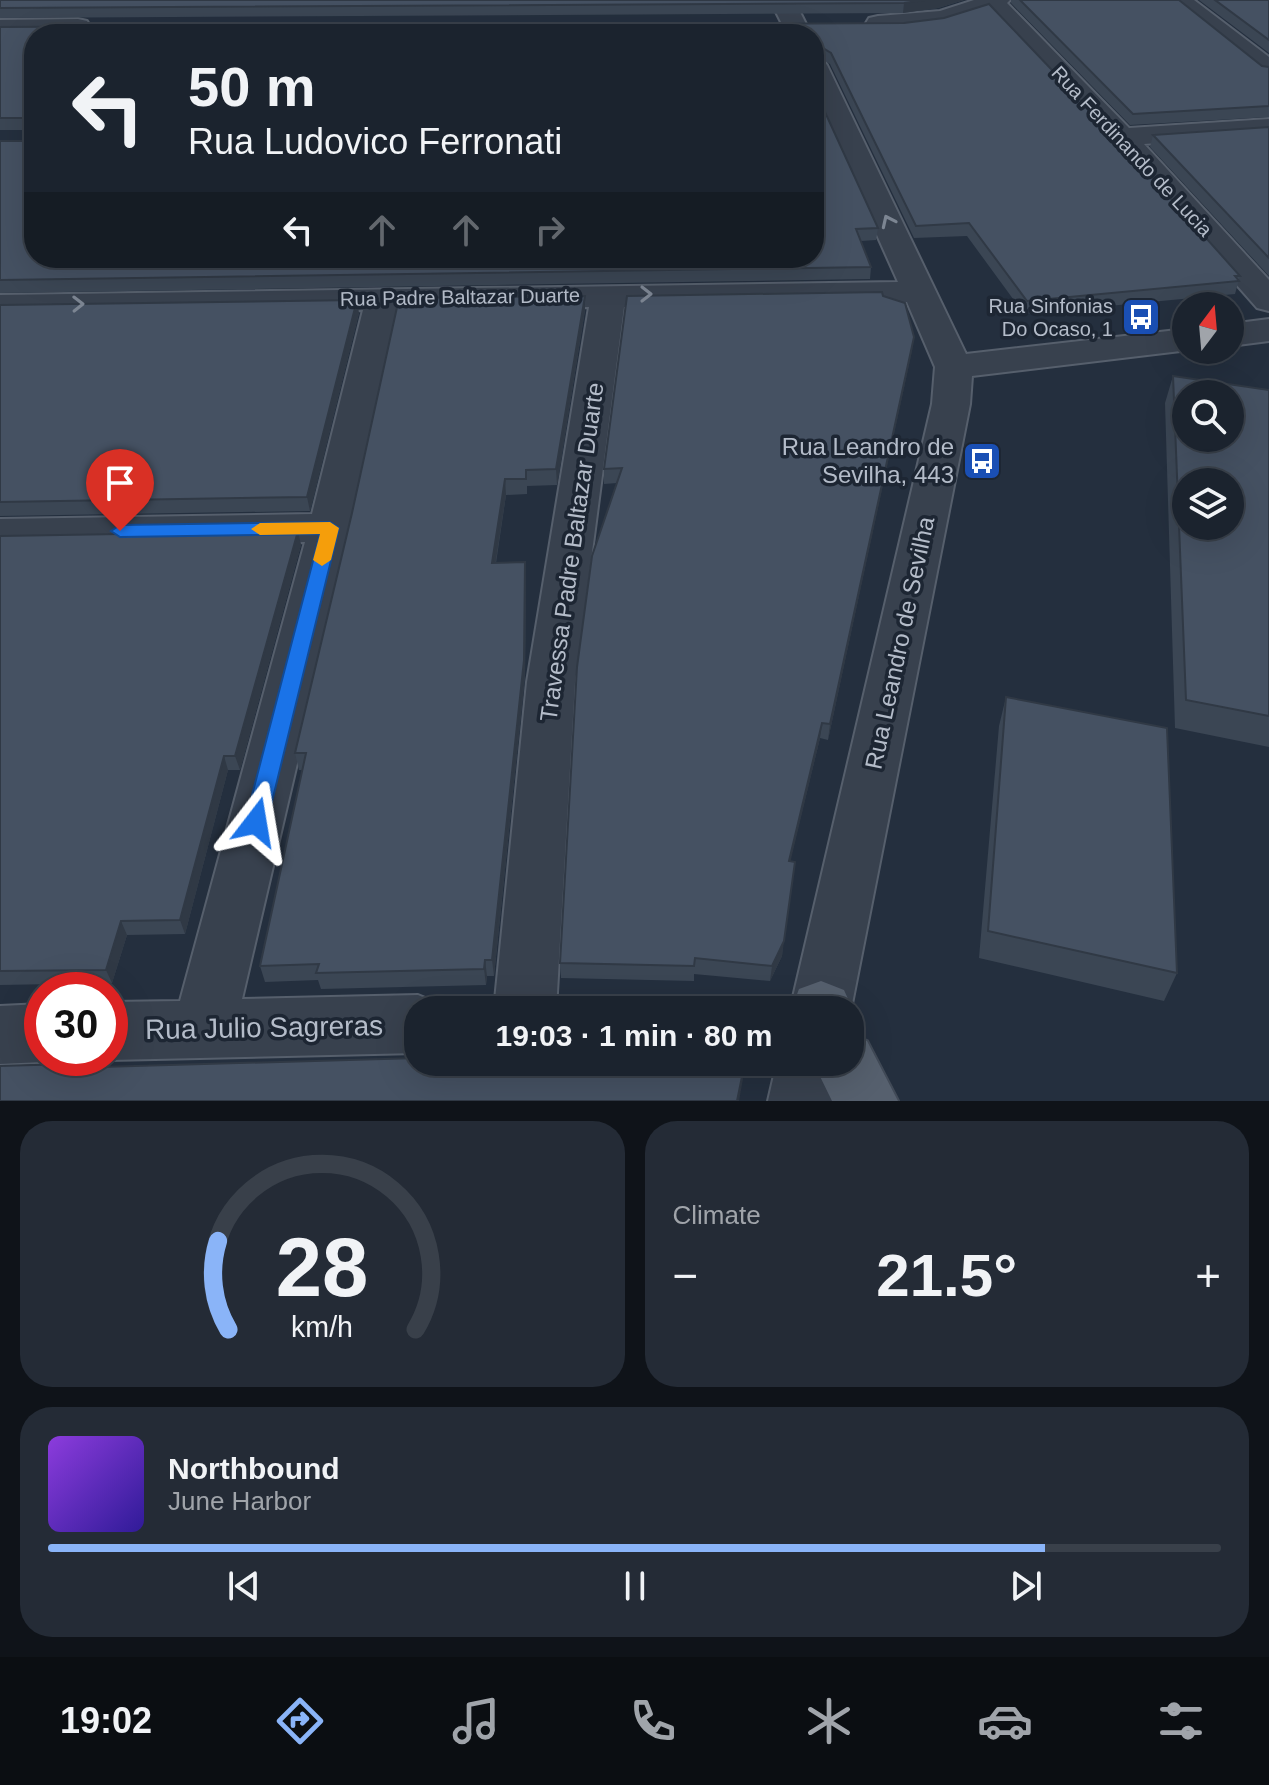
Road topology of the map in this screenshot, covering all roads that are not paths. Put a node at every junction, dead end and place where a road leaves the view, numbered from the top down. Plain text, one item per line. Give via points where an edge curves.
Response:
1 (23, 0) edge
2 (60, 0) edge
3 (782, 0) edge
4 (1179, 0) edge
5 (995, 1) edge
6 (37, 24) edge
7 (794, 24) edge
8 (857, 24) edge
9 (0, 26) edge
10 (24, 26) edge
11 (1264, 60) edge
12 (824, 86) edge
13 (1269, 127) edge
14 (824, 131) edge
15 (846, 131) junction
16 (1122, 137) junction
17 (920, 292) junction
18 (608, 295) junction
19 (383, 298) junction
20 (1269, 301) edge
21 (0, 305) edge
22 (1269, 330) edge
23 (1244, 333) edge
24 (1172, 342) edge
25 (954, 367) junction
26 (330, 528) junction
27 (0, 533) edge
28 (526, 996) edge
29 (824, 996) edge
30 (404, 1024) edge
31 (204, 1028) junction
32 (128, 1030) edge
33 (24, 1034) edge
34 (0, 1035) edge
35 (806, 1076) edge
36 (853, 1076) edge
37 (800, 1101) edge
38 (866, 1101) edge

1 - 9 street
2 - 6 street
3 - 7 street
4 - 11 street
5 - 8 street via 925,21
5 - 16 street, Rua Ferdinando de Lucia
9 - 10 street
12 - 15 street, Rua Leandro de Sevilha
13 - 16 street
14 - 15 street
17 -> 15 street, Rua Leandro de Sevilha
16 - 20 street, Rua Ferdinando de Lucia
18 -> 17 street, Rua Padre Baltazar Duarte
17 - 25 street, Rua Leandro de Sevilha
18 - 19 street, Rua Padre Baltazar Duarte
18 - 28 street, Travessa Padre Baltazar Duarte via 551,682
21 -> 19 street, Rua Padre Baltazar Duarte
19 - 26 street
22 - 23 street
24 - 25 street
25 - 29 street, Rua Leandro de Sevilha via 951,404
26 - 27 street
26 - 31 street
30 - 31 street, Rua Julio Sagreras
31 - 32 street, Rua Julio Sagreras
33 - 34 street
35 - 37 street
36 - 38 main road

